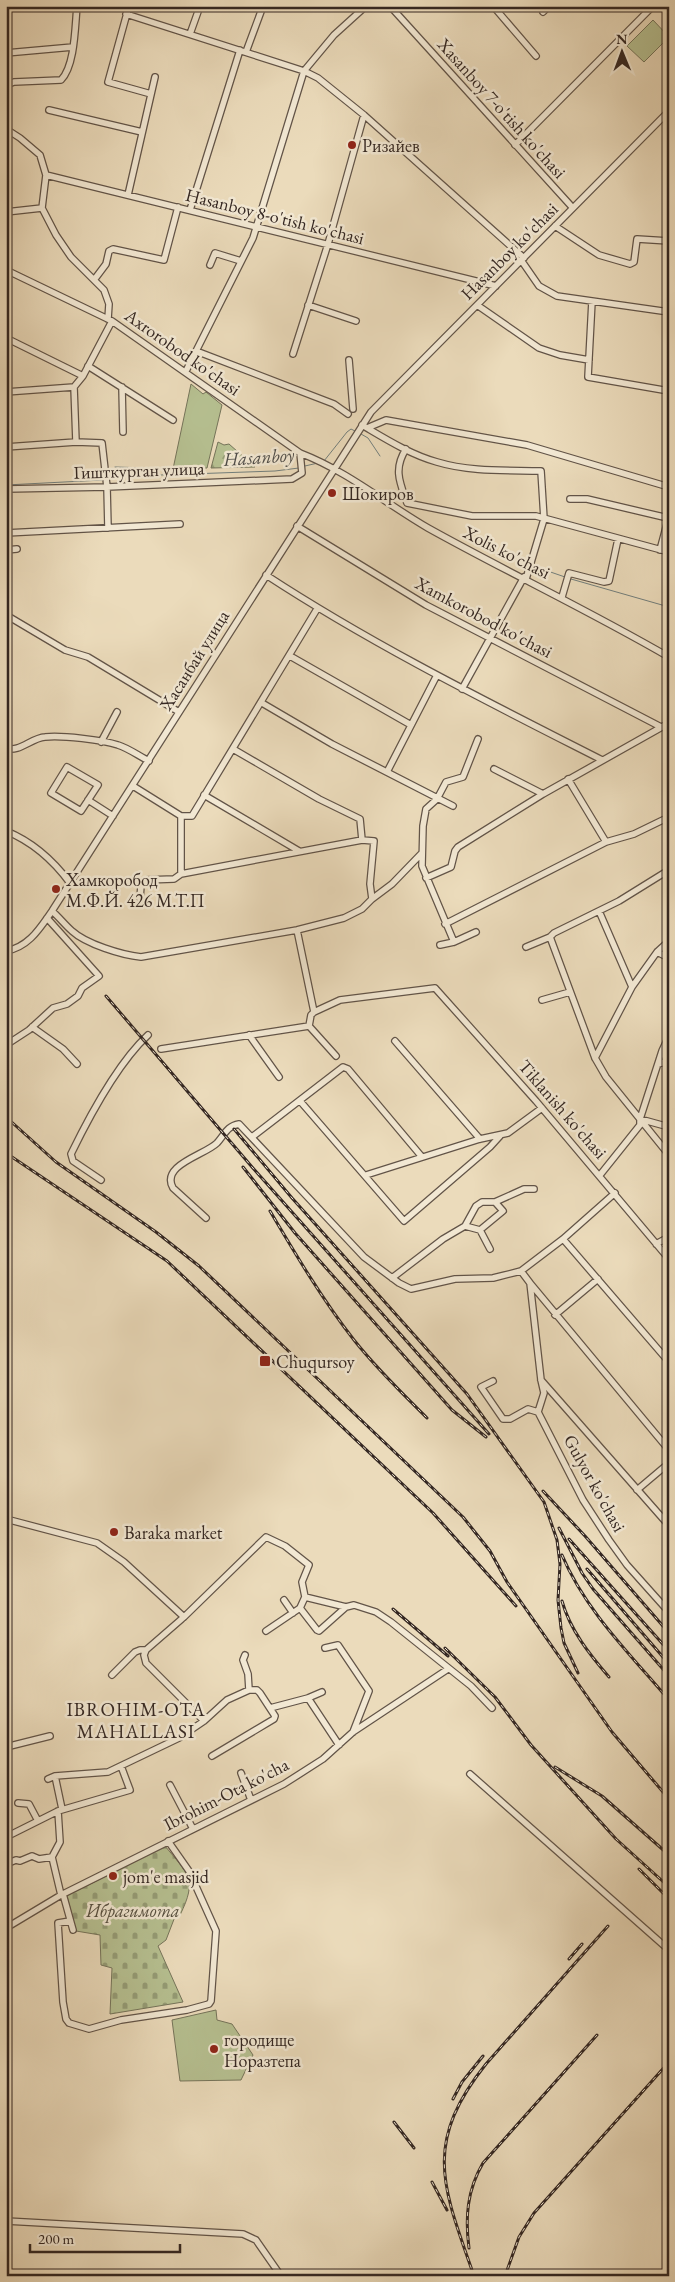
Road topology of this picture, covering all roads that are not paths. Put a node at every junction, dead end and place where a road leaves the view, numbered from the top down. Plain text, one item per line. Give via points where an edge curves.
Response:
1 (77, 6) edge
2 (129, 6) edge
3 (200, 6) edge
4 (263, 6) edge
5 (366, 6) edge
6 (390, 6) edge
7 (493, 6) edge
8 (549, 6) edge
9 (653, 6) edge
10 (543, 12) dead end
11 (126, 14) junction
12 (190, 34) junction
13 (73, 47) junction
14 (243, 51) junction
15 (6, 54) edge
16 (536, 56) dead end
17 (304, 71) junction
18 (155, 77) dead end
19 (6, 85) edge
20 (151, 94) junction
21 (48, 110) dead end
22 (668, 113) edge
23 (364, 115) junction
24 (6, 129) edge
25 (142, 132) junction
26 (515, 145) junction
27 (46, 175) junction
28 (128, 195) junction
29 (178, 207) junction
30 (572, 207) junction
31 (42, 208) junction
32 (190, 210) junction
33 (6, 212) edge
34 (258, 226) junction
35 (555, 226) junction
36 (669, 241) edge
37 (328, 244) junction
38 (523, 259) junction
39 (241, 261) junction
40 (210, 265) dead end
41 (6, 270) edge
42 (94, 280) junction
43 (496, 286) junction
44 (592, 301) junction
45 (308, 305) junction
46 (477, 305) junction
47 (669, 312) edge
48 (110, 320) junction
49 (356, 322) dead end
50 (6, 338) edge
51 (196, 351) junction
52 (293, 354) dead end
53 (349, 360) dead end
54 (589, 360) junction
55 (88, 366) junction
56 (186, 372) junction
57 (83, 376) junction
58 (74, 387) junction
59 (122, 387) junction
60 (669, 391) edge
61 (6, 392) edge
62 (173, 420) dead end
63 (364, 427) junction
64 (124, 432) dead end
65 (76, 442) junction
66 (6, 447) edge
67 (406, 449) junction
68 (300, 453) junction
69 (335, 469) junction
70 (107, 487) junction
71 (669, 488) edge
72 (6, 489) edge
73 (570, 499) dead end
74 (668, 517) edge
75 (544, 519) junction
76 (180, 524) dead end
77 (297, 526) junction
78 (108, 528) junction
79 (6, 532) edge
80 (618, 539) junction
81 (17, 549) dead end
82 (6, 550) edge
83 (660, 550) junction
84 (669, 552) edge
85 (266, 575) junction
86 (525, 578) junction
87 (562, 597) junction
88 (317, 608) junction
89 (6, 615) edge
90 (490, 638) junction
91 (290, 656) junction
92 (669, 657) edge
93 (436, 675) junction
94 (462, 690) junction
95 (262, 703) junction
96 (117, 712) dead end
97 (179, 712) junction
98 (669, 724) edge
99 (411, 725) junction
100 (661, 727) junction
101 (478, 739) dead end
102 (101, 742) junction
103 (6, 748) edge
104 (233, 749) junction
105 (602, 760) junction
106 (149, 761) junction
107 (494, 769) dead end
108 (387, 772) junction
109 (568, 779) junction
110 (133, 786) junction
111 (543, 794) junction
112 (204, 795) junction
113 (437, 799) junction
114 (88, 800) junction
115 (453, 806) dead end
116 (113, 816) junction
117 (181, 816) junction
118 (669, 817) edge
119 (6, 831) edge
120 (362, 840) junction
121 (606, 842) junction
122 (300, 852) junction
123 (422, 853) junction
124 (669, 870) edge
125 (181, 874) junction
126 (426, 878) junction
127 (70, 883) junction
128 (140, 899) dead end
129 (372, 899) junction
130 (52, 911) junction
131 (599, 911) junction
132 (47, 918) junction
133 (445, 924) junction
134 (297, 930) junction
135 (476, 932) dead end
136 (550, 937) junction
137 (669, 941) edge
138 (454, 942) junction
139 (440, 945) dead end
140 (526, 947) dead end
141 (6, 952) edge
142 (657, 952) junction
143 (669, 958) edge
144 (632, 987) junction
145 (570, 992) junction
146 (542, 1000) dead end
147 (314, 1012) junction
148 (309, 1026) junction
149 (32, 1027) junction
150 (148, 1035) dead end
151 (249, 1035) junction
152 (669, 1036) edge
153 (395, 1041) dead end
154 (6, 1045) edge
155 (162, 1049) dead end
156 (336, 1056) dead end
157 (595, 1058) junction
158 (669, 1061) edge
159 (77, 1064) dead end
160 (658, 1064) junction
161 (279, 1077) dead end
162 (300, 1101) junction
163 (542, 1108) junction
164 (640, 1119) junction
165 (669, 1127) edge
166 (500, 1136) junction
167 (252, 1137) junction
168 (480, 1139) junction
169 (669, 1155) edge
170 (422, 1157) junction
171 (600, 1175) junction
172 (366, 1176) junction
173 (101, 1180) dead end
174 (534, 1189) dead end
175 (615, 1193) junction
176 (495, 1202) junction
177 (206, 1218) dead end
178 (465, 1226) junction
179 (480, 1230) junction
180 (669, 1237) edge
181 (564, 1239) junction
182 (656, 1244) junction
183 (490, 1249) dead end
184 (669, 1259) edge
185 (521, 1271) junction
186 (390, 1277) junction
187 (598, 1279) junction
188 (530, 1283) junction
189 (555, 1315) junction
190 (669, 1362) edge
191 (541, 1380) junction
192 (493, 1381) dead end
193 (538, 1412) junction
194 (669, 1450) edge
195 (669, 1463) edge
196 (637, 1490) junction
197 (6, 1519) edge
198 (664, 1521) dead end
199 (306, 1597) junction
200 (284, 1600) dead end
201 (346, 1607) junction
202 (300, 1608) junction
203 (669, 1612) edge
204 (293, 1613) junction
205 (184, 1617) junction
206 (266, 1631) dead end
207 (325, 1648) dead end
208 (146, 1650) junction
209 (245, 1655) dead end
210 (448, 1669) junction
211 (112, 1675) dead end
212 (250, 1690) junction
213 (322, 1692) dead end
214 (308, 1698) junction
215 (270, 1708) junction
216 (492, 1708) dead end
217 (204, 1721) junction
218 (353, 1732) junction
219 (50, 1736) dead end
220 (339, 1745) junction
221 (6, 1747) edge
222 (212, 1756) dead end
223 (121, 1766) junction
224 (241, 1773) dead end
225 (470, 1774) dead end
226 (54, 1776) junction
227 (48, 1779) dead end
228 (170, 1785) dead end
229 (251, 1800) junction
230 (18, 1803) dead end
231 (60, 1810) junction
232 (38, 1821) junction
233 (193, 1829) junction
234 (7, 1834) edge
235 (168, 1841) junction
236 (52, 1857) junction
237 (6, 1864) edge
238 (62, 1895) junction
239 (70, 1921) junction
240 (6, 1928) edge
241 (73, 1930) dead end
242 (669, 1950) edge
243 (6, 2221) edge
244 (281, 2276) edge

1 - 13 street
2 - 11 street
3 - 12 street
4 - 14 street
5 - 17 street via 334,35
6 - 26 street, Xasanboy 7-o'tish ko'chasi
7 - 16 street
8 - 10 street
9 - 26 street
11 - 12 street
11 - 20 street via 108,82
12 - 14 street
13 - 15 street
13 - 19 street via 67,74 60,80
14 - 17 street
14 - 32 street
17 - 23 street via 318,78
17 - 34 street
18 - 20 street
20 - 25 street
21 - 25 street
22 - 30 street, Hasanboy ko'chasi
23 - 37 street
23 - 38 street
24 - 27 street via 40,155
25 - 28 street
26 - 30 street, Xasanboy 7-o'tish ko'chasi
27 - 28 street, Hasanboy 8-o'tish ko'chasi
27 - 31 street
28 - 29 street, Hasanboy 8-o'tish ko'chasi
29 - 32 street, Hasanboy 8-o'tish ko'chasi
29 - 42 street via 164,260 113,249
30 - 35 street, Hasanboy ko'chasi
31 - 33 street
31 - 42 street via 71,257
32 - 34 street, Hasanboy 8-o'tish ko'chasi
34 - 37 street, Hasanboy 8-o'tish ko'chasi
34 - 39 street
35 - 36 street via 599,255 630,264 634,262 637,239
35 - 38 street, Hasanboy ko'chasi
37 - 43 street, Hasanboy 8-o'tish ko'chasi
37 - 45 street
38 - 43 street, Hasanboy ko'chasi
38 - 44 street via 538,286 547,292
39 - 40 street via 215,253
39 - 51 street
41 - 48 street, Axrorobod ko'chasi
42 - 48 street via 106,294
43 - 46 street, Hasanboy ko'chasi
44 - 47 street
44 - 54 street
45 - 49 street
45 - 52 street
46 - 54 street via 539,348
46 - 63 street, Hasanboy ko'chasi via 371,412
48 - 55 street
48 - 56 street, Axrorobod ko'chasi
50 - 57 street
51 - 53 street via 351,412
51 - 56 street
54 - 60 street via 588,377
55 - 57 street
55 - 59 street
56 - 68 street, Axrorobod ko'chasi
57 - 58 street
58 - 61 street
58 - 65 street
59 - 62 street
59 - 64 street
63 - 67 street
63 - 69 street, Хасанбай улица via 356,434
63 - 71 street via 386,420 527,445
65 - 66 street
65 - 70 street via 102,443
67 - 75 street via 437,462 464,468 541,471
67 - 75 street via 397,472 407,503 472,516 536,516
68 - 69 street, Axrorobod ko'chasi
68 - 70 street, Гишткурган улица via 302,473 292,479
69 - 77 street, Хасанбай улица
69 - 86 street, Xolis ko'chasi via 426,527
70 - 72 street, Гишткурган улица
70 - 78 street
73 - 74 street via 587,499
74 - 83 street
75 - 80 street
75 - 86 street
76 - 78 street
77 - 85 street, Хасанбай улица
77 - 90 street, Xamkorobod ko'chasi via 426,604
78 - 79 street
80 - 83 street
80 - 87 street via 609,581 567,576
81 - 82 street
83 - 84 street
85 - 88 street
85 - 97 street, Хасанбай улица
86 - 87 street, Xolis ko'chasi
86 - 90 street
87 - 92 street, Xolis ko'chasi
88 - 91 street
88 - 93 street
89 - 97 street via 66,650 88,657
90 - 94 street
90 - 100 street, Xamkorobod ko'chasi
91 - 95 street
91 - 99 street
93 - 94 street
93 - 99 street
94 - 105 street
95 - 104 street
95 - 108 street
96 - 102 street
97 - 106 street, Хасанбай улица
98 - 100 street
99 - 108 street
100 - 105 street
101 - 113 street via 463,777 446,782
102 - 103 street via 45,737 18,749
102 - 106 street via 118,745
104 - 112 street
104 - 120 street via 360,819
105 - 109 street
106 - 110 street, Хасанбай улица
107 - 111 street
108 - 113 street
109 - 111 street
109 - 121 street
110 - 116 street, Хасанбай улица
110 - 117 street
111 - 126 street via 458,847 451,867
112 - 117 street via 192,816
112 - 122 street
113 - 115 street
113 - 123 street via 426,808
114 - 114 street via 81,811 51,793 67,767 98,785
114 - 116 street
116 - 127 street, Хасанбай улица
117 - 125 street
118 - 121 street via 634,834
119 - 127 street via 24,838 55,863
120 - 122 street
120 - 129 street via 375,842 370,884
121 - 133 street
122 - 125 street
123 - 126 street
123 - 129 street via 392,884
124 - 131 street
125 - 128 street via 174,879 145,880 140,885
126 - 133 street
127 - 130 street, Хасанбай улица
129 - 134 street via 362,909 344,918
130 - 132 street, Хасанбай улица
130 - 134 street via 73,932 88,940 141,957
131 - 136 street
131 - 144 street
132 - 141 street, Хасанбай улица via 26,944
132 - 149 street via 99,976 82,988 78,996 53,1008
133 - 138 street
134 - 147 street
135 - 138 street
136 - 140 street
136 - 145 street
137 - 142 street
138 - 139 street
142 - 143 street
142 - 144 street
144 - 157 street
145 - 146 street
145 - 157 street
147 - 148 street via 310,1015
147 - 163 street, Tiklanish ko'chasi via 340,1000 376,998 435,988
148 - 151 street
148 - 156 street
149 - 154 street
149 - 159 street via 63,1049
150 - 173 street via 128,1056 71,1154 73,1161
151 - 155 street
151 - 161 street
152 - 160 street
153 - 168 street
157 - 164 street
158 - 160 street
160 - 164 street
162 - 167 street
162 - 170 street via 338,1070 348,1069
162 - 172 street
163 - 166 street
163 - 171 street, Tiklanish ko'chasi
164 - 165 street
164 - 169 street
164 - 171 street via 640,1126
166 - 168 street
166 - 172 street via 404,1221
167 - 177 street via 240,1124 231,1125 217,1143 181,1164 171,1176 173,1188
167 - 186 street via 364,1257
168 - 170 street
170 - 172 street
171 - 175 street, Tiklanish ko'chasi
174 - 176 street via 524,1188
175 - 181 street
175 - 182 street, Tiklanish ko'chasi
176 - 178 street via 482,1202 476,1206
176 - 179 street via 503,1210
178 - 179 street
178 - 186 street
179 - 183 street
180 - 182 street
181 - 185 street
181 - 187 street
182 - 184 street, Tiklanish ko'chasi
185 - 186 street via 493,1278 455,1279 411,1289
185 - 188 street
187 - 189 street
187 - 190 street
188 - 189 street
188 - 191 street
189 - 194 street
191 - 193 street via 544,1393
191 - 196 street
192 - 193 street via 481,1387 503,1419 510,1419 528,1409
193 - 203 street, Gulyor ko'chasi via 583,1500 609,1540
195 - 196 street
196 - 198 street
197 - 205 street via 97,1543 124,1562
199 - 201 street
199 - 202 street
199 - 205 street via 302,1582 309,1565 266,1537
200 - 204 street
201 - 202 street via 319,1631
201 - 210 street via 354,1605 391,1622
202 - 204 street
204 - 206 street
205 - 208 street
207 - 218 street via 338,1645 369,1691
208 - 211 street via 137,1651
208 - 217 street via 146,1663
209 - 212 street via 243,1660
210 - 216 street via 471,1686
210 - 218 street, Ibrohim-Ota ko'cha
212 - 215 street via 257,1690
212 - 217 street via 227,1700
213 - 214 street
214 - 215 street
214 - 220 street
215 - 222 street via 274,1719
217 - 223 street via 179,1738
218 - 220 street, Ibrohim-Ota ko'cha
219 - 221 street
220 - 229 street, Ibrohim-Ota ko'cha via 324,1759 284,1784
223 - 226 street via 108,1772
223 - 231 street via 130,1790
224 - 229 street
225 - 242 street
226 - 227 street
226 - 231 street
228 - 233 street
229 - 233 street, Ibrohim-Ota ko'cha
230 - 232 street via 29,1804
231 - 232 street
231 - 236 street via 60,1842
232 - 234 street
233 - 235 street, Ibrohim-Ota ko'cha
235 - 238 street, Ibrohim-Ota ko'cha
235 - 239 street via 189,1871 216,1933 209,2004 89,2029 69,2023 63,2002 58,1924
236 - 237 street via 39,1859 32,1856
236 - 238 street
238 - 239 street
238 - 240 street, Ibrohim-Ota ko'cha
239 - 241 street
243 - 244 street via 243,2234 256,2240

